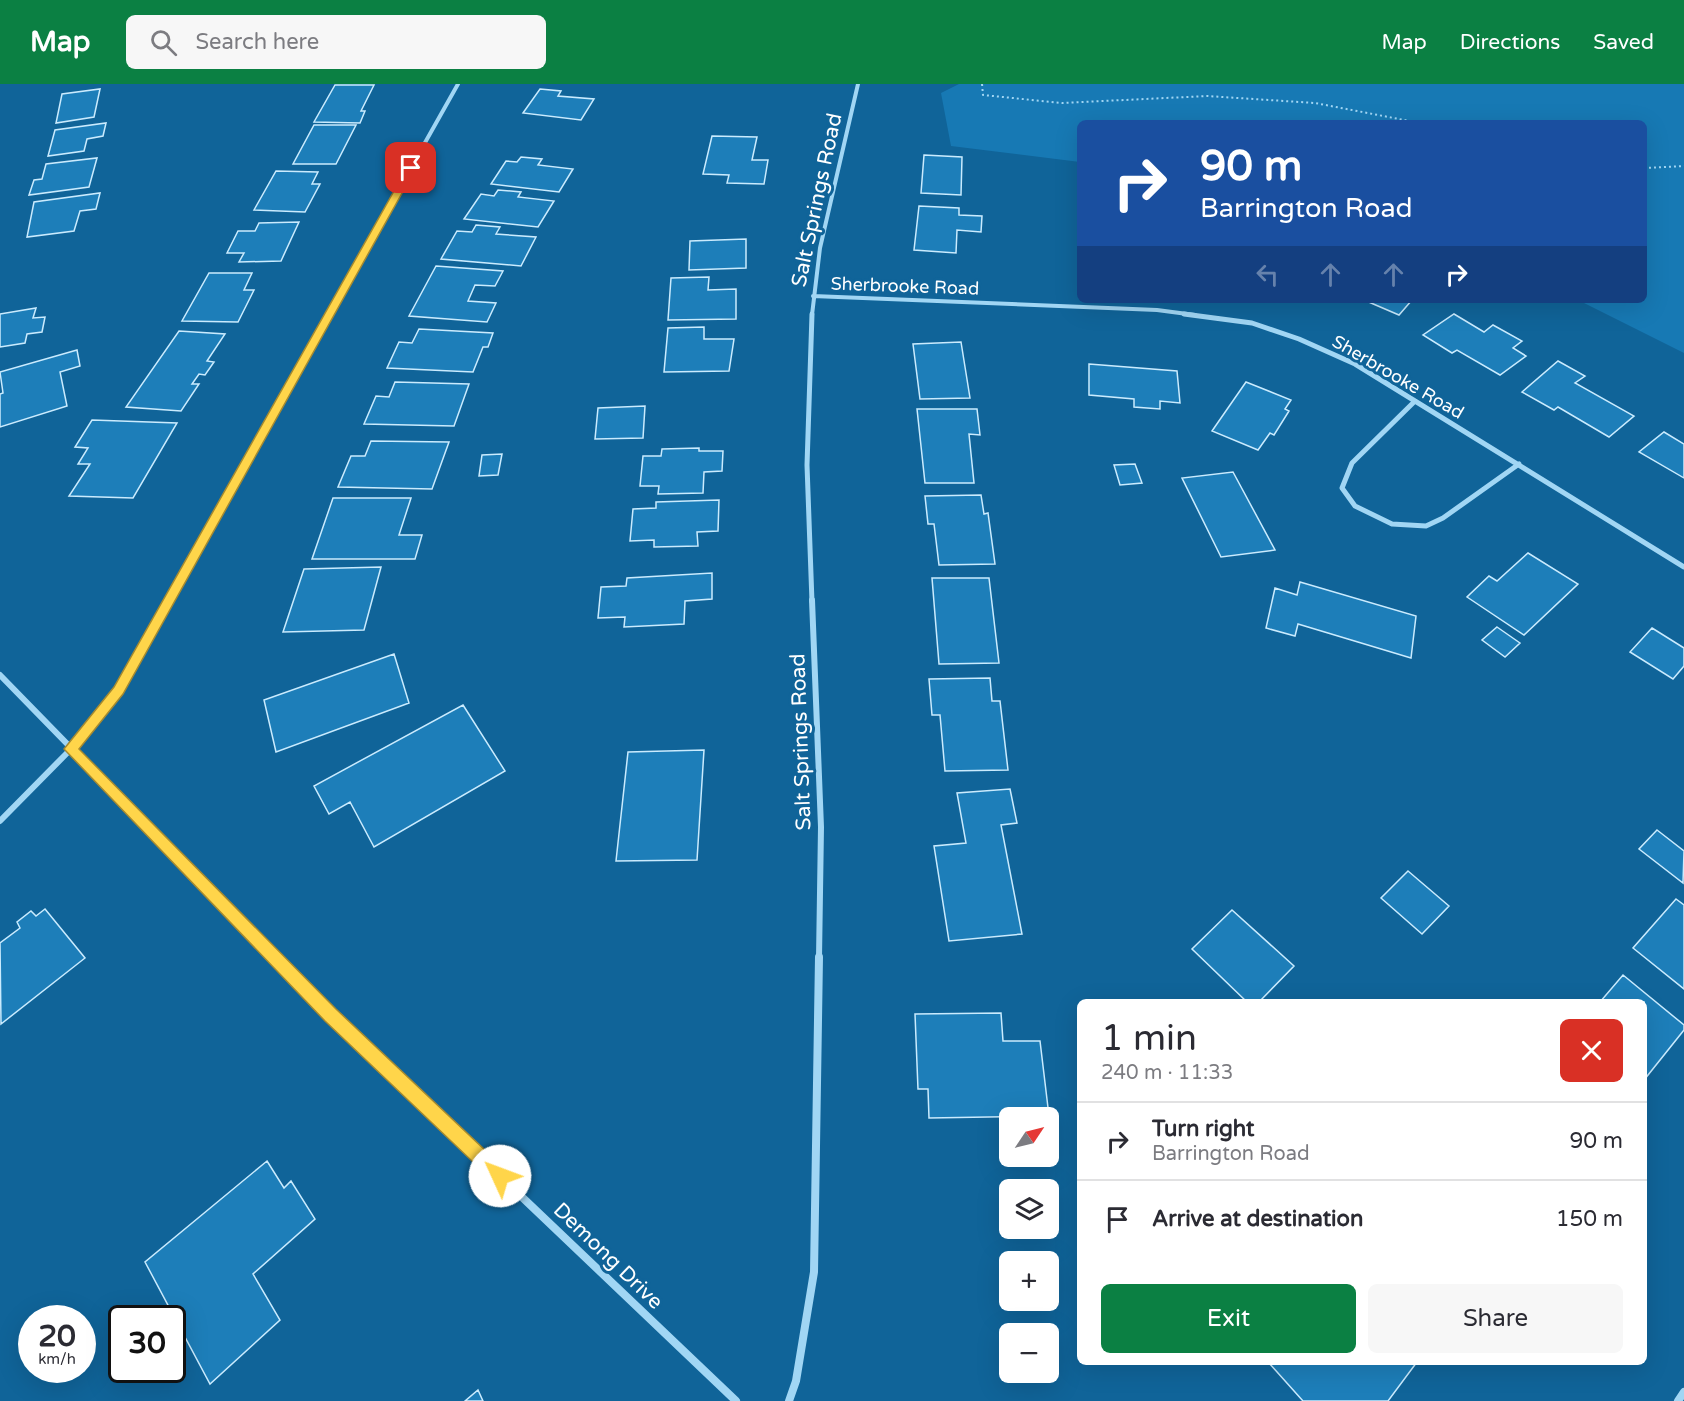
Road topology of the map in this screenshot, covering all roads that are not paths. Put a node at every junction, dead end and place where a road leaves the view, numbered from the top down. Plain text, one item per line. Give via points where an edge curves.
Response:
1 (458, 84) edge
2 (858, 84) edge
3 (813, 296) junction
4 (1415, 400) junction
5 (1519, 464) junction
6 (1684, 567) edge
7 (0, 675) edge
8 (70, 749) junction
9 (0, 821) edge
10 (1684, 1392) edge
11 (736, 1401) edge
12 (789, 1401) edge
13 (1678, 1401) edge

1 - 8 street via 118,690
2 - 3 street, Salt Springs Road
3 - 4 street, Sherbrooke Road via 1157,310 1252,323 1355,364
3 - 12 street, Salt Springs Road via 807,465 821,827 814,1272
4 - 5 street, Sherbrooke Road
4 - 5 street via 1352,463 1342,488 1355,506 1392,524 1426,526
5 - 6 street, Sherbrooke Road
7 - 8 street, Demong Drive
8 - 9 street
8 - 11 street, Demong Drive via 331,1015
10 - 13 street

